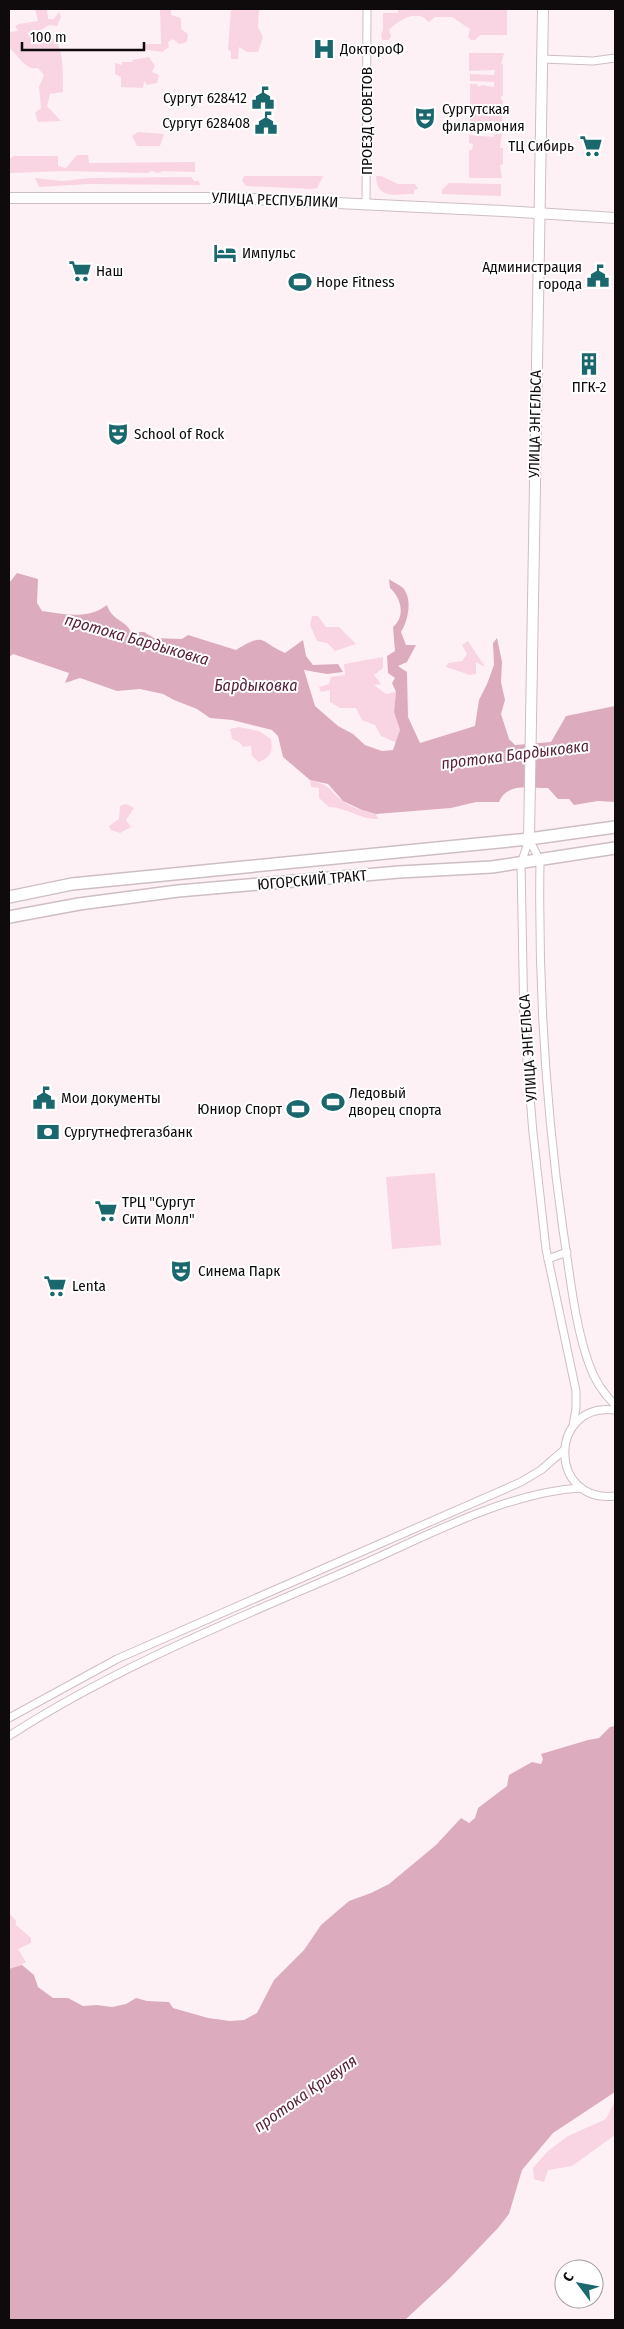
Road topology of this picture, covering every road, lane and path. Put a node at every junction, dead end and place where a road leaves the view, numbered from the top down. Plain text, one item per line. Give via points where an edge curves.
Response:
1 (367, 9) edge
2 (543, 9) edge
3 (615, 58) edge
4 (542, 59) junction
5 (9, 198) edge
6 (366, 204) junction
7 (540, 214) junction
8 (615, 218) edge
9 (615, 827) edge
10 (529, 838) junction
11 (615, 848) edge
12 (540, 861) junction
13 (522, 864) junction
14 (9, 896) edge
15 (9, 917) edge
16 (567, 1252) junction
17 (548, 1259) junction
18 (615, 1405) edge
19 (615, 1410) edge
20 (573, 1426) junction
21 (564, 1450) junction
22 (581, 1488) junction
23 (615, 1496) edge
24 (9, 1718) edge
25 (9, 1736) edge

1 - 6 street, ПРОЕЗД СОВЕТОВ
2 - 4 main road, УЛИЦА ЭНГЕЛЬСА
3 - 4 street
4 - 7 main road, УЛИЦА ЭНГЕЛЬСА
5 - 6 main road, УЛИЦА РЕСПУБЛИКИ via 233,198
6 - 7 main road, УЛИЦА РЕСПУБЛИКИ
7 - 8 main road, УЛИЦА РЕСПУБЛИКИ
7 - 10 main road, УЛИЦА ЭНГЕЛЬСА
9 - 10 main road, ЮГОРСКИЙ ТРАКТ
10 - 12 street, УЛИЦА ЭНГЕЛЬСА
10 - 13 street, УЛИЦА ЭНГЕЛЬСА
10 - 14 main road, ЮГОРСКИЙ ТРАКТ via 72,884
11 - 12 main road, ЮГОРСКИЙ ТРАКТ
12 - 13 main road, ЮГОРСКИЙ ТРАКТ
12 - 16 street, УЛИЦА ЭНГЕЛЬСА via 542,980 549,1091 556,1179
13 - 15 main road, ЮГОРСКИЙ ТРАКТ via 178,892 79,904
13 - 17 street, УЛИЦА ЭНГЕЛЬСА via 524,1024
16 - 17 street
16 - 18 street, УЛИЦА ЭНГЕЛЬСА via 589,1366
17 - 20 street, УЛИЦА ЭНГЕЛЬСА via 575,1384 577,1401
19 - 20 street via 591,1412
20 - 21 street, УЛИЦА ЭНГЕЛЬСА
21 - 22 street via 567,1470
21 - 24 street via 521,1482 117,1659
22 - 23 street via 594,1495
22 - 25 street via 534,1494 412,1542 164,1652 98,1684

